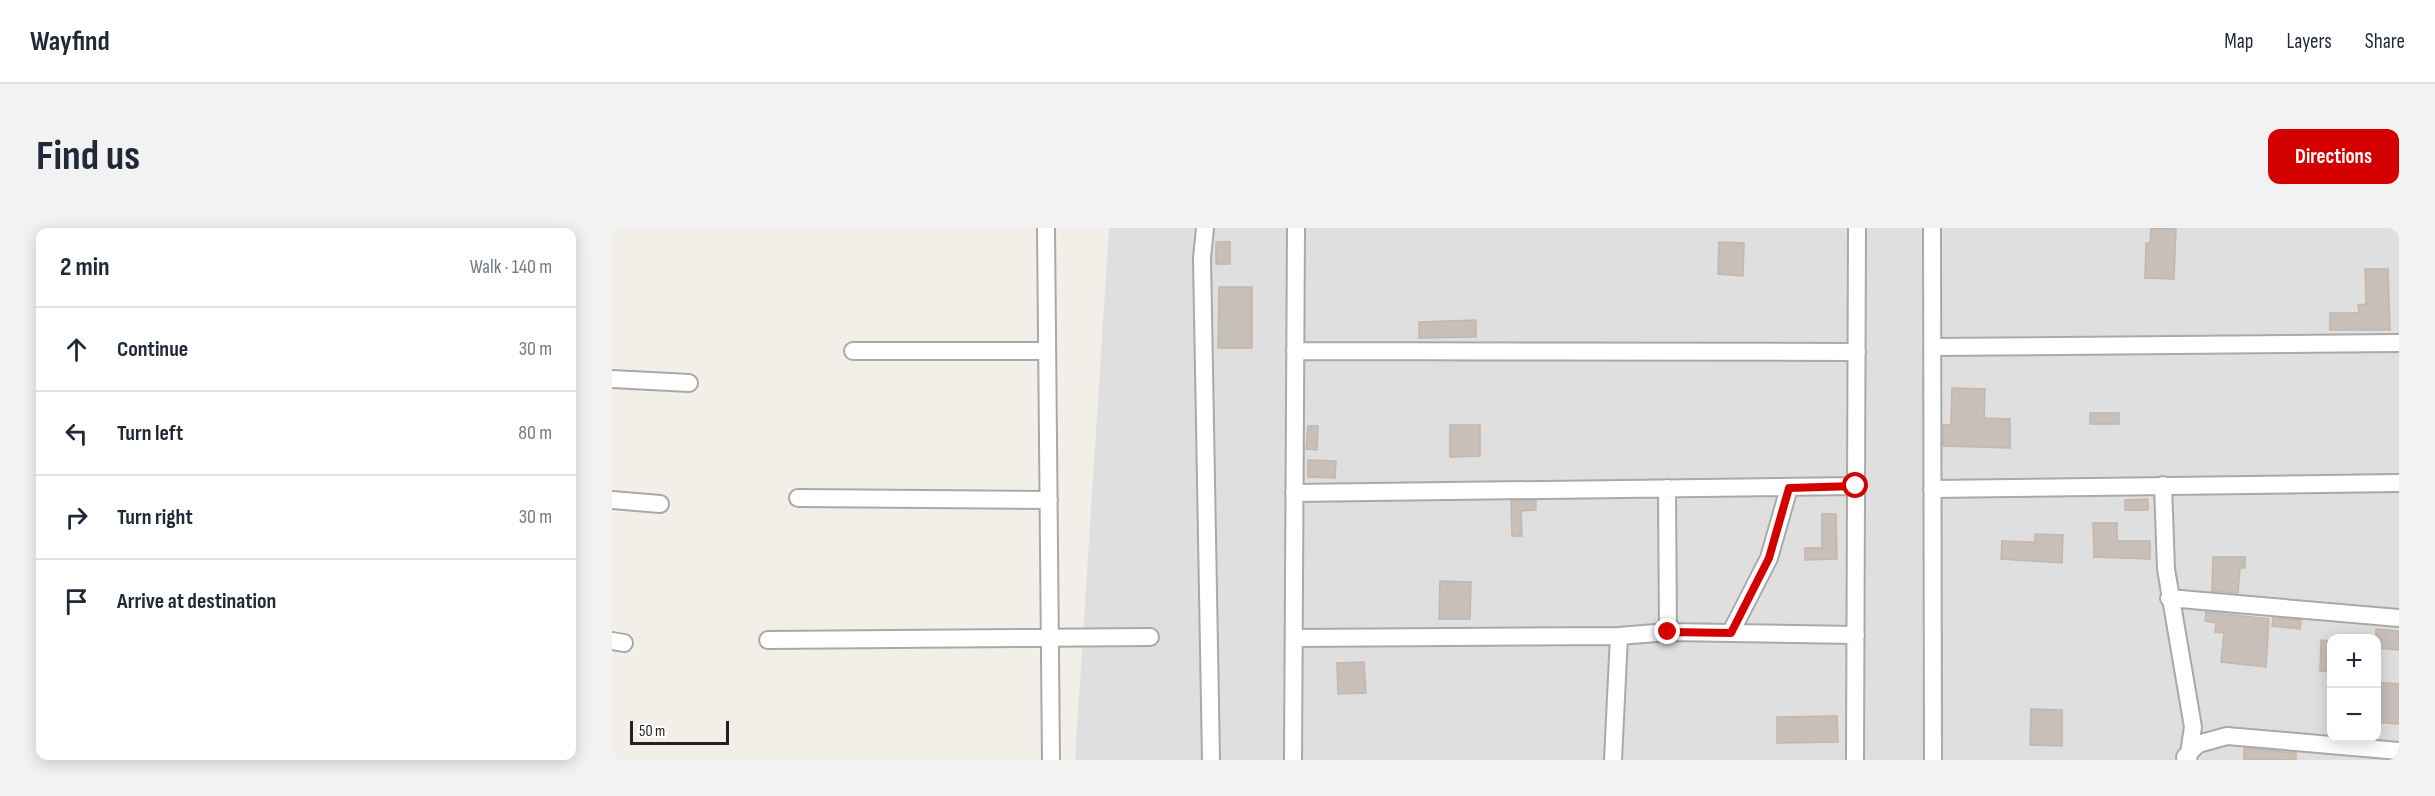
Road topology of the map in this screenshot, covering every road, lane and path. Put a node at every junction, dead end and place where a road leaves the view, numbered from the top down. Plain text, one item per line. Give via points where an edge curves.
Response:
1 (1046, 228) edge
2 (1205, 228) edge
3 (1296, 228) edge
4 (1857, 228) edge
5 (1932, 228) edge
6 (2399, 343) edge
7 (1932, 347) junction
8 (853, 351) dead end
9 (1047, 351) junction
10 (1295, 351) junction
11 (1857, 352) junction
12 (612, 379) edge
13 (689, 383) dead end
14 (2399, 483) edge
15 (2163, 485) junction
16 (1856, 486) junction
17 (1667, 488) junction
18 (1789, 488) junction
19 (1932, 489) junction
20 (1294, 493) junction
21 (798, 498) dead end
22 (612, 500) edge
23 (1049, 500) junction
24 (660, 504) dead end
25 (2169, 598) junction
26 (2399, 618) edge
27 (1668, 632) junction
28 (1731, 633) junction
29 (1856, 635) junction
30 (1619, 636) junction
31 (1150, 637) dead end
32 (1050, 638) junction
33 (1294, 638) junction
34 (768, 640) dead end
35 (2399, 751) edge
36 (2186, 758) edge
37 (1051, 760) edge
38 (1211, 760) edge
39 (1293, 760) edge
40 (1613, 760) edge
41 (1856, 760) edge
42 (1933, 760) edge

1 - 9 street
2 - 38 street via 1202,258
3 - 10 street
4 - 11 street
5 - 7 street
6 - 7 street
7 - 19 street
8 - 9 street
9 - 23 street
10 - 11 street
10 - 20 street
11 - 16 street
12 - 13 street
14 - 15 street
15 - 19 street
15 - 25 street
16 - 18 street
16 - 29 street
17 - 18 street
17 - 20 street
17 - 27 street
18 - 28 street via 1769,558
19 - 42 street
20 - 33 street
21 - 23 street
22 - 24 street
23 - 32 street
25 - 26 street
25 - 36 street via 2193,727
27 - 28 street
27 - 30 street
28 - 29 street
29 - 41 street
30 - 33 street
30 - 40 street
31 - 32 street
32 - 34 street
32 - 37 street
33 - 39 street
35 - 36 street via 2227,736 2198,744

